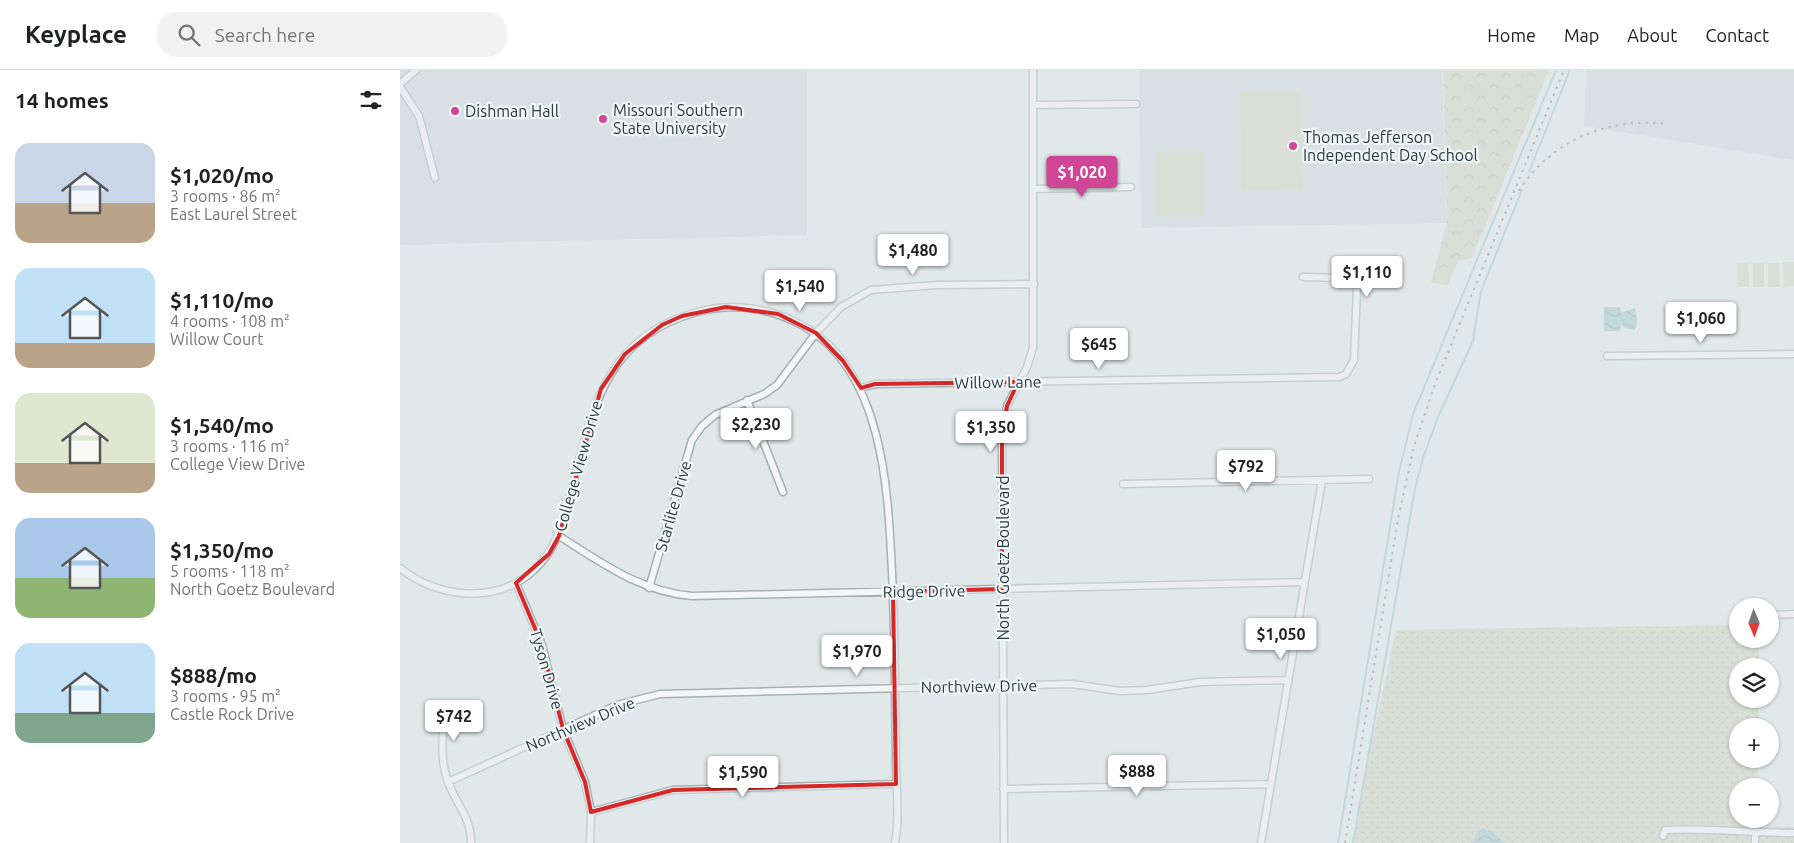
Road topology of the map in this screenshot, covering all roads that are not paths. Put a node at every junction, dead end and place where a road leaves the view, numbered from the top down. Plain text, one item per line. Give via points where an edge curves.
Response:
1 (416, 70) edge
2 (1033, 70) edge
3 (400, 85) edge
4 (1136, 104) dead end
5 (1033, 105) junction
6 (435, 178) dead end
7 (1131, 187) dead end
8 (1033, 189) junction
9 (1303, 278) dead end
10 (1034, 284) junction
11 (816, 333) junction
12 (1794, 354) edge
13 (1608, 356) dead end
14 (1018, 382) junction
15 (860, 388) junction
16 (748, 400) junction
17 (1368, 479) dead end
18 (1322, 480) junction
19 (1123, 484) dead end
20 (783, 492) dead end
21 (559, 536) junction
22 (400, 568) edge
23 (1304, 582) junction
24 (516, 583) junction
25 (649, 588) junction
26 (1002, 589) junction
27 (893, 592) junction
28 (1794, 614) edge
29 (1779, 615) edge
30 (1288, 680) junction
31 (1004, 685) junction
32 (895, 687) junction
33 (444, 705) dead end
34 (563, 730) junction
35 (448, 782) junction
36 (896, 784) junction
37 (1271, 784) junction
38 (1003, 789) junction
39 (591, 812) junction
40 (1754, 833) junction
41 (1794, 833) edge
42 (1663, 836) dead end
43 (471, 843) edge
44 (590, 843) edge
45 (895, 843) edge
46 (1004, 843) edge
47 (1261, 843) edge
48 (1755, 843) edge

1 - 3 street
2 - 5 street, North Goetz Boulevard
3 - 6 street via 419,116
4 - 5 street
5 - 8 street, North Goetz Boulevard
7 - 8 street
8 - 10 street, North Goetz Boulevard
9 - 14 street, Willow Lane via 1344,278 1352,280 1357,288 1354,360 1346,374 1339,377
10 - 11 street, Starlite Drive via 937,285 870,290 841,306
10 - 14 street, North Goetz Boulevard via 1033,348
11 - 15 street, College View Drive via 843,361
11 - 16 street, Starlite Drive via 777,385
11 - 21 street, College View Drive via 778,314 726,307 682,316 644,337 619,361 600,389
12 - 13 street
14 - 15 street, Willow Lane via 875,384
14 - 26 street, North Goetz Boulevard via 1006,406 1002,436
15 - 27 street, College View Drive via 872,419 889,500
16 - 20 street
16 - 25 street, Starlite Drive via 715,415 692,440
17 - 18 street
18 - 19 street
18 - 23 street
21 - 24 street, College View Drive via 534,571
21 - 25 street, Ridge Drive via 623,576
22 - 24 street, College View Drive via 414,579 444,592 483,593
23 - 26 street, Ridge Drive
23 - 30 street
24 - 34 street, Tyson Drive via 542,645
25 - 27 street, Ridge Drive via 692,596
26 - 27 street, Ridge Drive
26 - 31 street, North Goetz Boulevard
27 - 32 street, College View Drive
28 - 29 street
30 - 31 street, Northview Drive via 1200,682 1120,691 1072,684
30 - 37 street
31 - 32 street, Northview Drive
31 - 38 street, North Goetz Boulevard
32 - 34 street, Northview Drive via 660,694 617,705
32 - 36 street, College View Drive
33 - 35 street via 443,754
34 - 35 street, Northview Drive
34 - 39 street, Tyson Drive via 585,782
35 - 43 street via 470,824
36 - 39 street via 689,788
36 - 45 street, College View Drive
37 - 38 street
37 - 47 street
38 - 46 street, North Goetz Boulevard
39 - 44 street, Tyson Drive
40 - 41 street
40 - 42 street via 1693,828 1665,830
40 - 48 street

